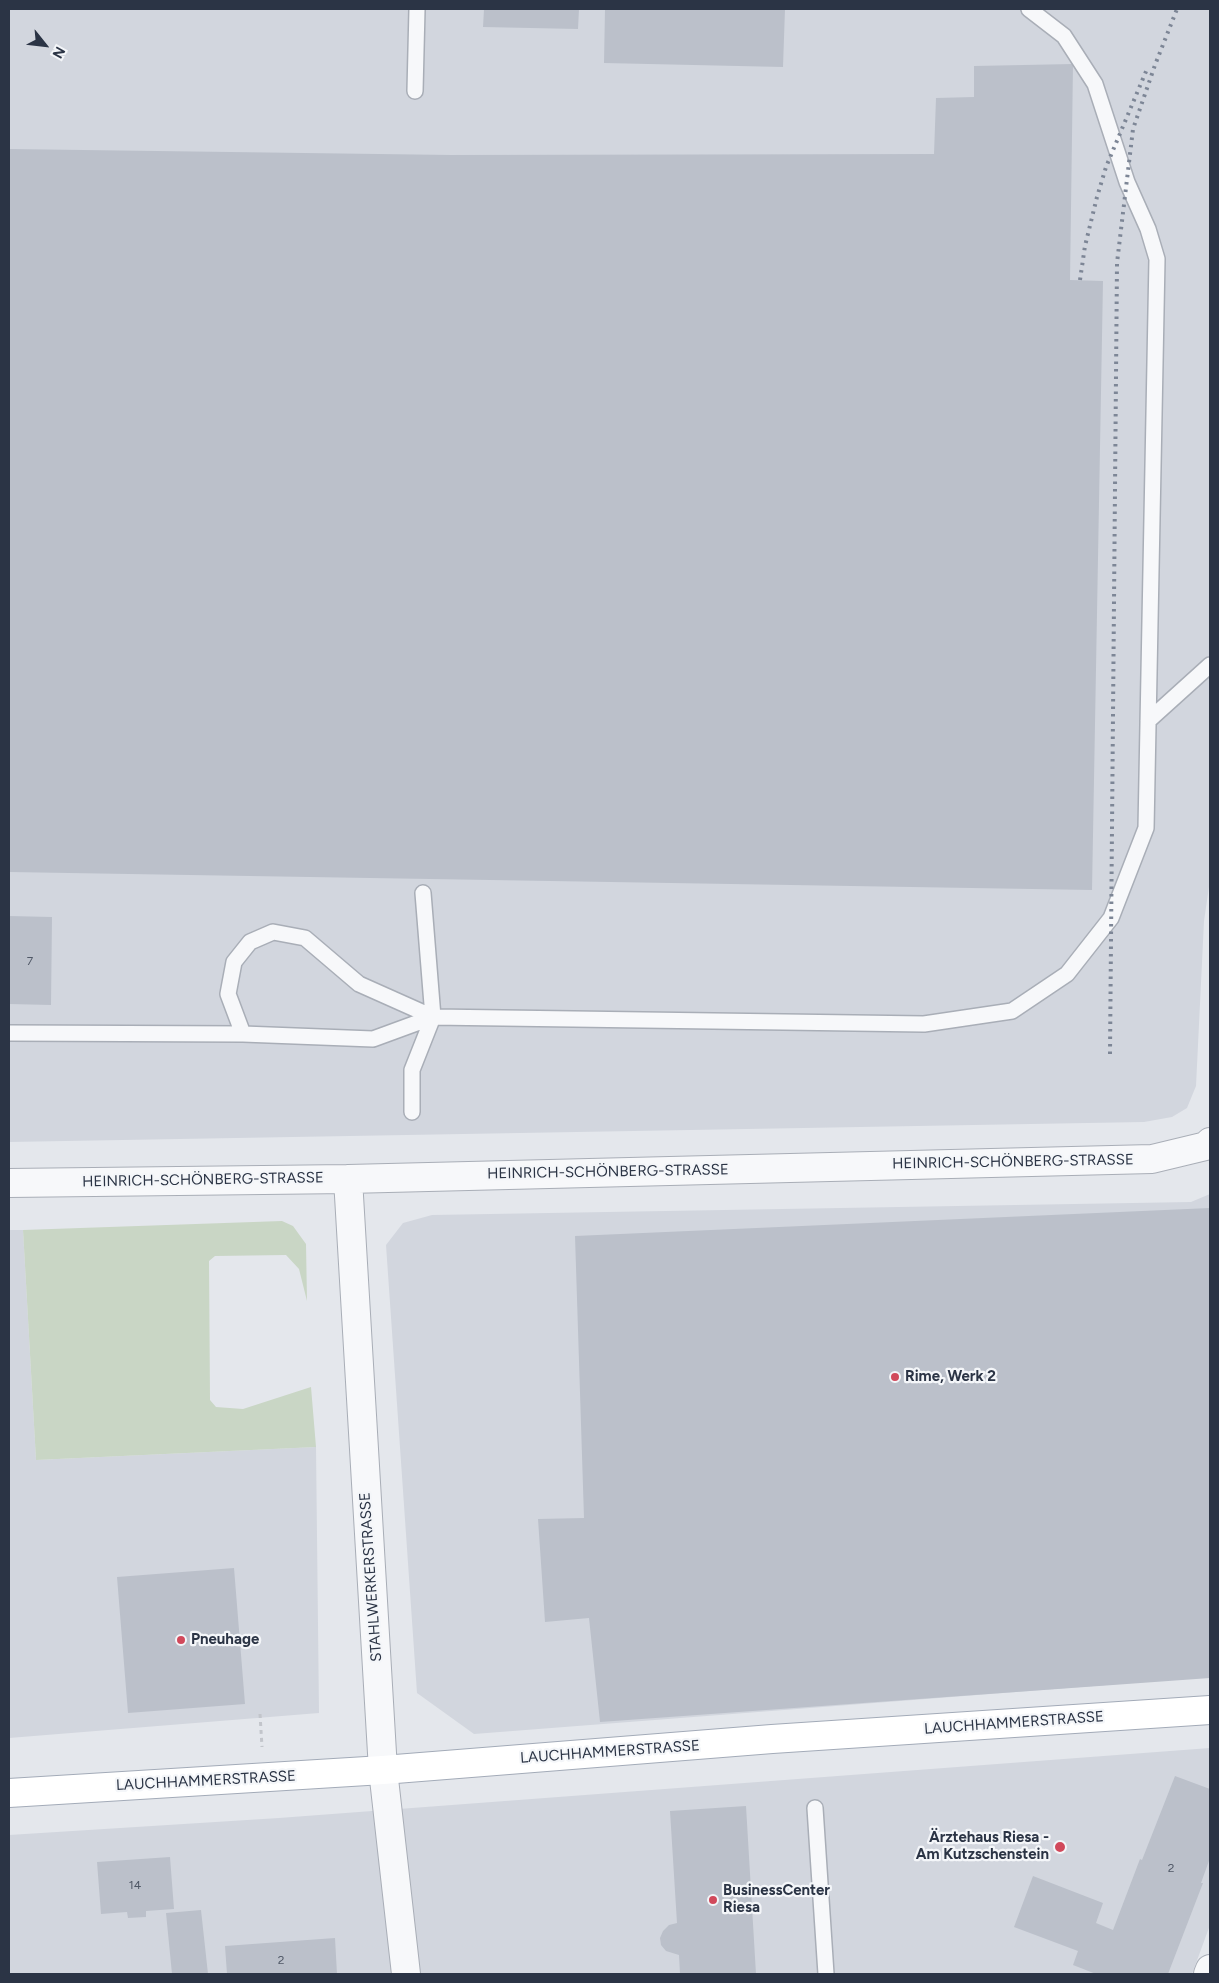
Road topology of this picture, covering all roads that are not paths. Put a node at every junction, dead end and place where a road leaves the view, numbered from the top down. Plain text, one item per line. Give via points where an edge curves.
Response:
1 (418, 9) edge
2 (1029, 9) edge
3 (415, 91) dead end
4 (1210, 665) edge
5 (1148, 721) junction
6 (423, 893) dead end
7 (433, 1018) junction
8 (9, 1033) edge
9 (243, 1034) junction
10 (412, 1112) dead end
11 (1208, 1144) edge
12 (348, 1179) junction
13 (9, 1183) edge
14 (1210, 1710) edge
15 (383, 1770) junction
16 (9, 1793) edge
17 (815, 1808) dead end
18 (1210, 1969) edge
19 (406, 1974) edge
20 (826, 1974) edge
21 (1208, 1974) edge

1 - 3 lane
2 - 5 lane via 1064,36 1095,84 1127,182 1148,229 1157,259
4 - 5 lane
5 - 7 lane via 1146,828 1111,918 1067,974 1012,1011 924,1024
6 - 7 lane
7 - 9 lane via 373,1039
7 - 9 lane via 359,984 305,938 273,932 250,942 234,962 228,994
7 - 10 lane via 412,1070
8 - 9 lane
11 - 12 street, HEINRICH-SCHÖNBERG-STRASSE via 1152,1159
12 - 13 street, HEINRICH-SCHÖNBERG-STRASSE
12 - 15 street, STAHLWERKERSTRASSE
14 - 15 main road, LAUCHHAMMERSTRASSE via 772,1739
15 - 16 main road, LAUCHHAMMERSTRASSE
15 - 19 street, STAHLWERKERSTRASSE
17 - 20 lane
18 - 21 street

